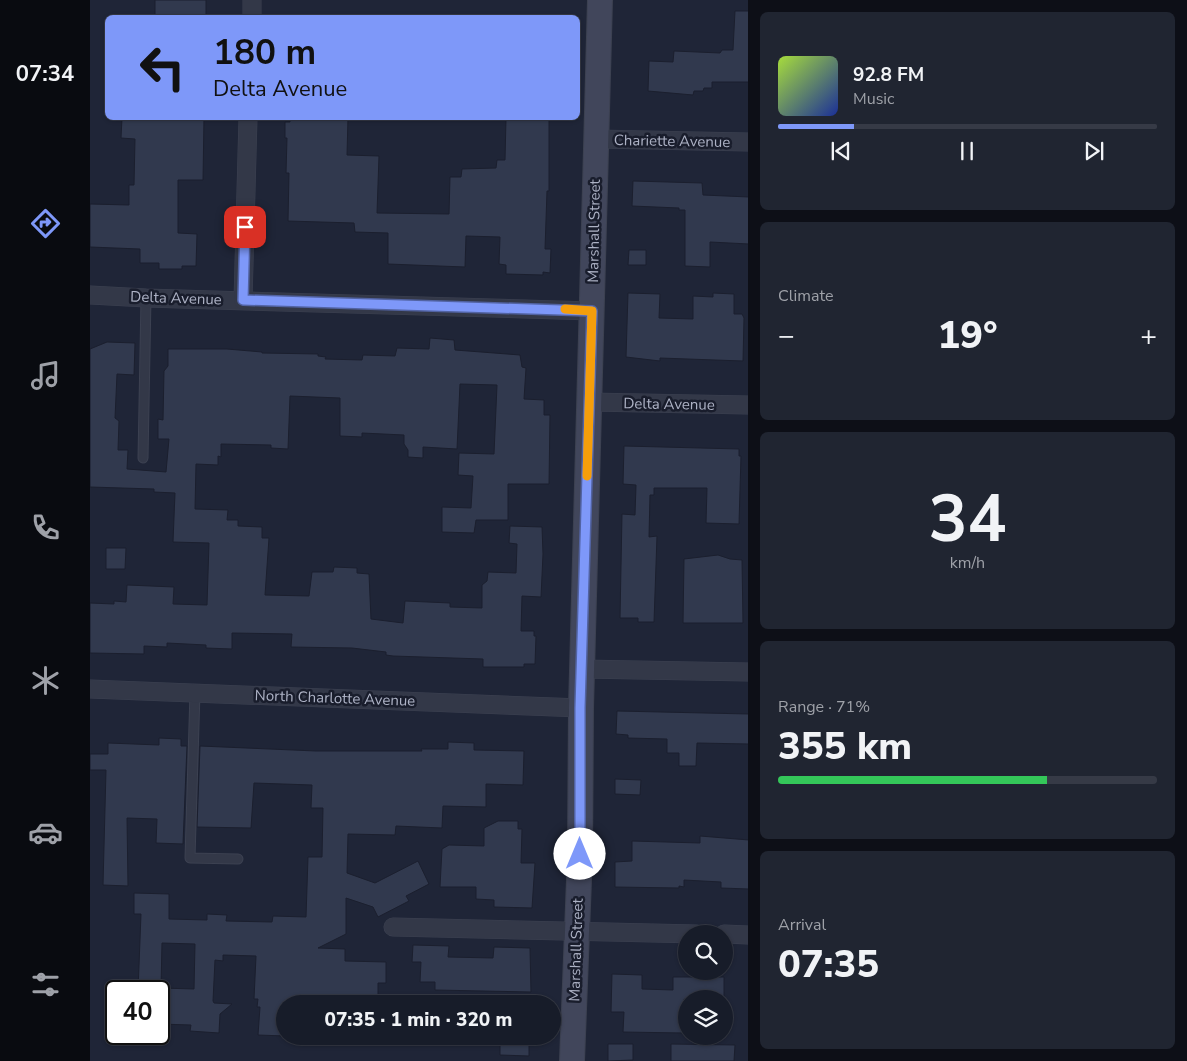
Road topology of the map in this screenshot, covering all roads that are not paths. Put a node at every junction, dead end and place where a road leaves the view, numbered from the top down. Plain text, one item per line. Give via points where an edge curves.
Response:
1 (252, 0) edge
2 (600, 0) edge
3 (252, 15) edge
4 (248, 120) edge
5 (596, 140) junction
6 (748, 142) edge
7 (90, 295) edge
8 (146, 298) junction
9 (243, 300) junction
10 (592, 311) junction
11 (589, 402) junction
12 (748, 405) edge
13 (143, 458) dead end
14 (582, 669) junction
15 (748, 672) edge
16 (90, 689) edge
17 (195, 692) junction
18 (580, 708) junction
19 (238, 859) dead end
20 (392, 927) dead end
21 (576, 932) junction
22 (678, 934) edge
23 (733, 934) edge
24 (748, 935) edge
25 (572, 1061) edge

1 - 3 street
2 - 5 street, Marshall Street
4 - 9 street
5 - 6 street, Chariette Avenue
5 - 10 street, Marshall Street
7 - 8 street, Delta Avenue
8 - 9 street, Delta Avenue
8 - 13 lane
9 - 10 street, Delta Avenue
10 - 11 street, Marshall Street
11 - 12 street, Delta Avenue
11 - 14 street, Marshall Street
14 - 15 street
14 - 18 street, Marshall Street
16 - 17 street, North Charlotte Avenue
17 - 18 street, North Charlotte Avenue
17 - 19 lane via 190,858
18 - 21 street, Marshall Street via 580,854
20 - 21 street
21 - 22 street
21 - 25 street, Marshall Street
23 - 24 street

